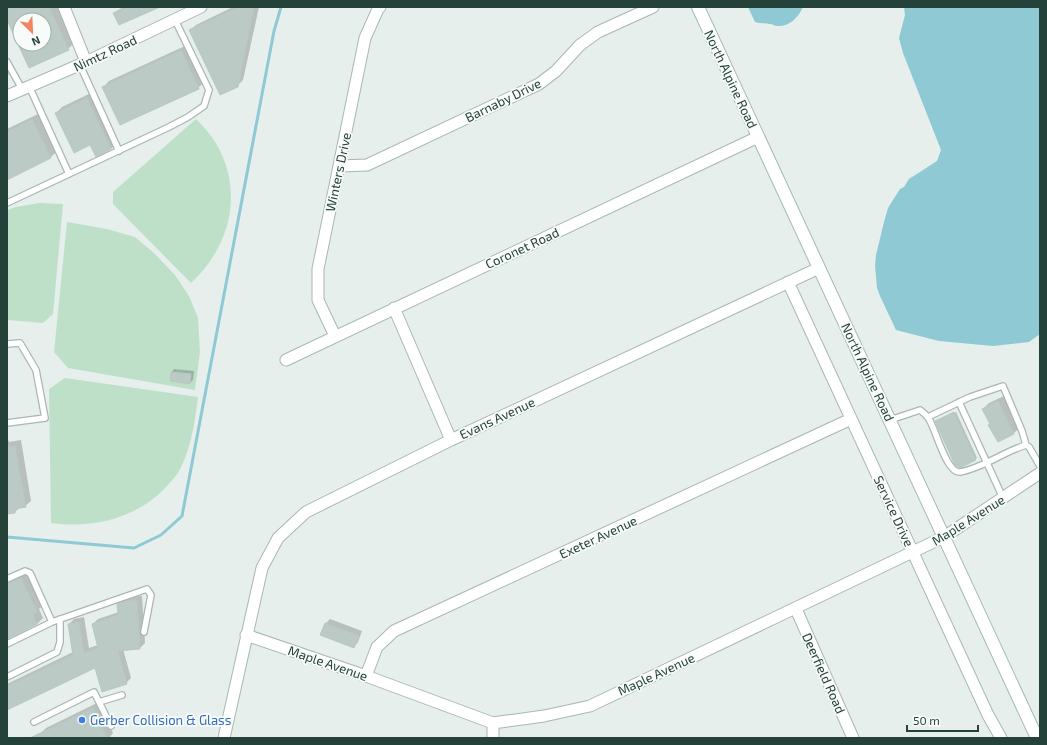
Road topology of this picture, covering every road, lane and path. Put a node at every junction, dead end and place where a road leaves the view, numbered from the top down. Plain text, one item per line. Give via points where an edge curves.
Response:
1 (64, 7) edge
2 (201, 7) edge
3 (380, 7) edge
4 (653, 7) edge
5 (698, 7) edge
6 (175, 20) junction
7 (7, 62) edge
8 (83, 63) junction
9 (26, 88) junction
10 (7, 96) edge
11 (758, 137) junction
12 (119, 151) junction
13 (339, 166) junction
14 (69, 174) junction
15 (7, 203) edge
16 (819, 268) junction
17 (788, 282) junction
18 (394, 308) junction
19 (335, 336) junction
20 (7, 344) edge
21 (286, 360) dead end
22 (959, 402) junction
23 (928, 418) junction
24 (851, 419) junction
25 (890, 420) junction
26 (7, 423) edge
27 (451, 440) junction
28 (1026, 445) junction
29 (987, 462) junction
30 (1040, 466) edge
31 (1040, 473) edge
32 (1003, 498) junction
33 (944, 537) junction
34 (913, 552) junction
35 (7, 579) edge
36 (796, 609) junction
37 (60, 619) junction
38 (52, 622) junction
39 (144, 632) dead end
40 (246, 635) junction
41 (7, 644) edge
42 (366, 676) junction
43 (7, 677) edge
44 (122, 695) dead end
45 (99, 702) junction
46 (34, 722) dead end
47 (493, 723) junction
48 (111, 726) dead end
49 (224, 738) edge
50 (493, 738) edge
51 (853, 738) edge
52 (1001, 738) edge
53 (1037, 738) edge

1 - 8 street
2 - 6 street, Nimtz Road
3 - 13 street, Winters Drive via 365,38
4 - 13 street, Barnaby Drive via 598,32 580,45 556,71 539,84 367,165
5 - 11 main road, North Alpine Road
6 - 8 street, Nimtz Road
6 - 12 lane via 209,90 204,106 188,117
7 - 9 lane
8 - 9 street, Nimtz Road
8 - 12 lane
9 - 10 street, Nimtz Road
9 - 14 lane
11 - 16 main road, North Alpine Road
11 - 18 street, Coronet Road
12 - 14 lane
13 - 19 street, Winters Drive via 318,269 318,300
14 - 15 lane
16 - 17 street, Evans Avenue
16 - 25 main road, North Alpine Road
17 - 24 street, Service Drive
17 - 27 street, Evans Avenue
18 - 19 street, Coronet Road
18 - 27 street
19 - 21 street, Coronet Road
20 - 26 lane via 20,343 33,364 45,418
22 - 23 lane
22 - 28 lane via 1003,386
22 - 29 lane
23 - 25 lane via 920,410
23 - 29 lane via 948,463 954,470 958,472
24 - 34 street, Service Drive
24 - 42 street, Exeter Avenue via 394,631 377,647
25 - 33 main road, North Alpine Road
27 - 40 street, Evans Avenue via 306,512 278,538 262,568
28 - 29 lane
28 - 30 lane
29 - 32 lane
31 - 32 street, Maple Avenue
32 - 33 street, Maple Avenue
33 - 34 street, Maple Avenue
33 - 53 main road, North Alpine Road
34 - 36 street, Maple Avenue
34 - 52 street, Service Drive
35 - 38 lane via 25,571 30,573
36 - 47 street, Maple Avenue via 590,706
36 - 51 street, Deerfield Road
37 - 38 lane
37 - 39 lane via 147,589 151,595
37 - 43 lane via 60,642 57,652
38 - 41 lane
40 - 42 street, Maple Avenue
40 - 49 street, Evans Avenue
42 - 47 street, Maple Avenue
44 - 45 lane
45 - 46 lane via 94,692
45 - 48 lane
47 - 50 street

